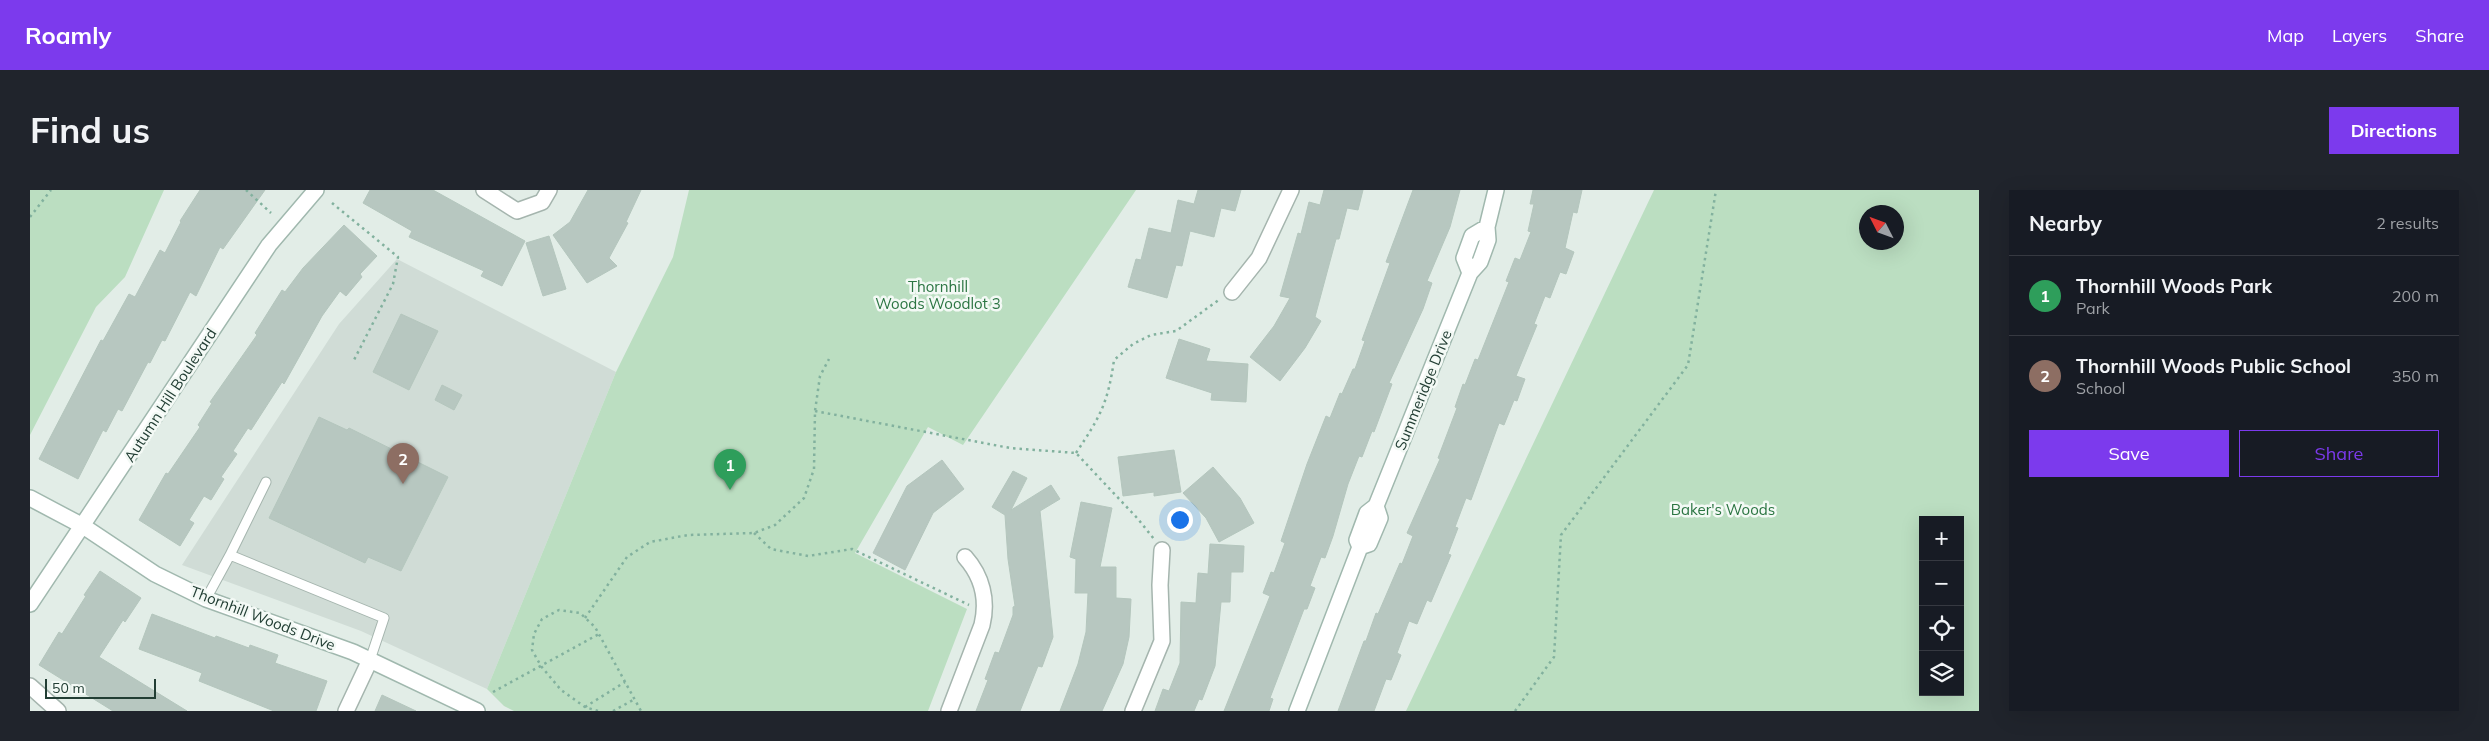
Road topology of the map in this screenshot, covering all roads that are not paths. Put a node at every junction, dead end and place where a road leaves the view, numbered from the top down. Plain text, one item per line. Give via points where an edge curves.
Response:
1 (316, 190) edge
2 (484, 190) edge
3 (549, 190) edge
4 (1291, 190) edge
5 (1496, 190) edge
6 (1232, 292) road end
7 (266, 482) dead end
8 (30, 498) edge
9 (83, 526) junction
10 (1162, 550) road end
11 (230, 555) junction
12 (965, 557) dead end
13 (206, 599) junction
14 (30, 604) edge
15 (370, 660) junction
16 (30, 686) edge
17 (58, 711) edge
18 (346, 711) edge
19 (478, 711) edge
20 (949, 711) edge
21 (1133, 711) edge
22 (1297, 711) edge

1 - 9 street, Autumn Hill Boulevard via 269,245
2 - 3 street via 517,211 542,202
4 - 6 street via 1258,258
5 - 22 street, Summeridge Drive via 1487,227 1472,236 1464,258 1470,274 1376,506 1366,513 1357,540 1360,547
7 - 11 lane
8 - 9 street, Thornhill Woods Drive
9 - 13 street, Thornhill Woods Drive via 155,574
9 - 14 street, Autumn Hill Boulevard
10 - 21 street via 1162,640
11 - 13 lane
11 - 15 lane via 384,618
12 - 20 street via 981,583 984,613
13 - 15 street, Thornhill Woods Drive
15 - 18 street
15 - 19 street, Thornhill Woods Drive
16 - 17 street

